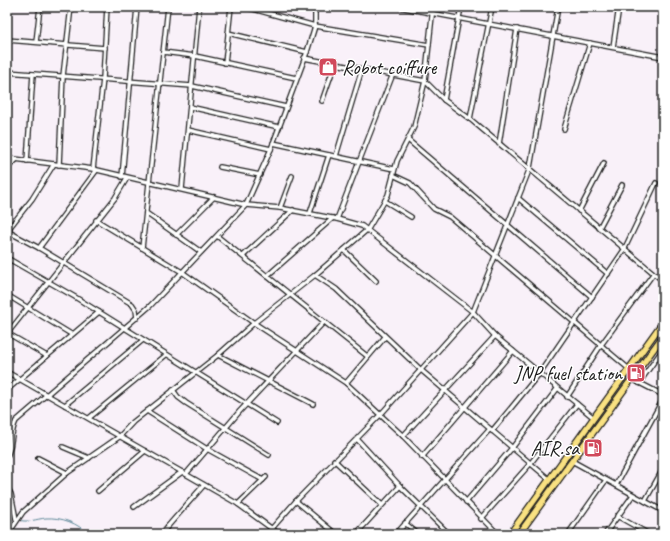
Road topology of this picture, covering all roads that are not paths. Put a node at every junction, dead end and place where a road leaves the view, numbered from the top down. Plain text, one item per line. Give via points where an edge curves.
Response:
1 (40, 7) edge
2 (71, 7) edge
3 (107, 7) edge
4 (137, 7) edge
5 (168, 7) edge
6 (199, 7) edge
7 (231, 7) edge
8 (246, 7) edge
9 (316, 7) edge
10 (399, 7) edge
11 (433, 7) edge
12 (461, 7) edge
13 (492, 7) edge
14 (558, 7) edge
15 (619, 7) edge
16 (407, 8) edge
17 (432, 13) junction
18 (459, 19) junction
19 (489, 24) junction
20 (315, 26) junction
21 (517, 29) junction
22 (228, 33) junction
23 (553, 37) junction
24 (7, 40) edge
25 (36, 42) junction
26 (590, 43) junction
27 (67, 45) junction
28 (429, 45) junction
29 (104, 48) junction
30 (613, 48) junction
31 (163, 52) junction
32 (307, 52) junction
33 (195, 56) junction
34 (663, 57) edge
35 (304, 58) junction
36 (225, 63) junction
37 (336, 64) junction
38 (362, 69) junction
39 (7, 72) edge
40 (33, 74) junction
41 (393, 74) junction
42 (63, 76) junction
43 (296, 78) junction
44 (103, 79) junction
45 (425, 81) junction
46 (130, 82) junction
47 (160, 83) junction
48 (192, 86) junction
49 (444, 100) junction
50 (322, 101) dead end
51 (190, 107) junction
52 (286, 107) junction
53 (470, 119) junction
54 (279, 127) junction
55 (564, 129) dead end
56 (188, 130) junction
57 (408, 140) junction
58 (273, 143) junction
59 (499, 144) junction
60 (271, 149) junction
61 (329, 155) junction
62 (336, 156) junction
63 (7, 158) edge
64 (18, 159) junction
65 (27, 161) junction
66 (359, 161) junction
67 (604, 163) dead end
68 (54, 164) junction
69 (59, 165) junction
70 (220, 167) dead end
71 (7, 168) edge
72 (394, 168) junction
73 (530, 168) junction
74 (94, 170) junction
75 (260, 175) junction
76 (393, 175) junction
77 (292, 176) dead end
78 (125, 178) junction
79 (150, 181) junction
80 (656, 183) dead end
81 (622, 185) dead end
82 (182, 189) junction
83 (214, 197) junction
84 (518, 198) junction
85 (385, 201) junction
86 (246, 205) junction
87 (280, 208) junction
88 (293, 210) junction
89 (579, 211) junction
90 (146, 213) junction
91 (310, 214) junction
92 (411, 217) dead end
93 (335, 218) junction
94 (96, 220) junction
95 (508, 225) junction
96 (599, 228) junction
97 (368, 229) junction
98 (7, 231) edge
99 (176, 235) junction
100 (217, 236) junction
101 (40, 248) junction
102 (142, 248) junction
103 (344, 250) junction
104 (624, 250) junction
105 (201, 252) junction
106 (496, 255) junction
107 (242, 256) junction
108 (7, 258) edge
109 (63, 262) junction
110 (182, 272) junction
111 (608, 274) junction
112 (653, 274) junction
113 (315, 275) junction
114 (267, 276) junction
115 (376, 281) dead end
116 (663, 281) edge
117 (49, 282) junction
118 (290, 294) junction
119 (7, 295) edge
120 (592, 298) junction
121 (28, 308) junction
122 (99, 312) junction
123 (473, 312) junction
124 (137, 318) junction
125 (324, 322) junction
126 (575, 322) junction
127 (663, 322) edge
128 (254, 323) junction
129 (125, 327) junction
130 (7, 334) edge
131 (71, 334) junction
132 (495, 336) junction
133 (663, 336) edge
134 (385, 337) junction
135 (143, 340) junction
136 (601, 345) junction
137 (297, 350) junction
138 (513, 351) junction
139 (662, 352) edge
140 (166, 355) junction
141 (218, 355) junction
142 (47, 356) junction
143 (367, 356) junction
144 (420, 370) junction
145 (630, 370) junction
146 (7, 372) edge
147 (197, 373) junction
148 (539, 374) junction
149 (632, 379) junction
150 (20, 380) junction
151 (268, 382) junction
152 (639, 382) junction
153 (346, 383) junction
154 (558, 389) junction
155 (7, 390) edge
156 (173, 390) junction
157 (445, 391) junction
158 (46, 395) junction
159 (663, 395) edge
160 (567, 397) junction
161 (663, 399) edge
162 (313, 404) dead end
163 (576, 404) junction
164 (65, 405) junction
165 (246, 405) junction
166 (464, 407) junction
167 (148, 411) junction
168 (381, 414) junction
169 (89, 418) junction
170 (594, 419) junction
171 (277, 423) dead end
172 (226, 427) junction
173 (491, 430) junction
174 (403, 436) junction
175 (119, 437) junction
176 (357, 439) junction
177 (62, 447) dead end
178 (512, 448) junction
179 (207, 449) junction
180 (145, 451) junction
181 (269, 455) dead end
182 (7, 456) edge
183 (422, 457) junction
184 (38, 458) dead end
185 (89, 458) junction
186 (334, 460) junction
187 (572, 461) junction
188 (530, 464) junction
189 (663, 469) edge
190 (182, 472) junction
191 (67, 473) junction
192 (186, 474) junction
193 (444, 480) junction
194 (550, 480) junction
195 (606, 480) junction
196 (204, 485) junction
197 (616, 485) junction
198 (400, 486) junction
199 (7, 487) edge
200 (98, 491) dead end
201 (633, 495) junction
202 (296, 501) junction
203 (645, 501) junction
204 (466, 502) junction
205 (238, 504) junction
206 (382, 505) junction
207 (420, 506) junction
208 (134, 507) dead end
209 (663, 511) edge
210 (617, 516) junction
211 (16, 519) junction
212 (481, 519) junction
213 (405, 523) junction
214 (272, 528) junction
215 (8, 534) edge
216 (161, 534) edge
217 (267, 534) edge
218 (279, 534) edge
219 (336, 534) edge
220 (356, 534) edge
221 (396, 534) edge
222 (418, 534) edge
223 (449, 534) edge
224 (498, 534) edge
225 (510, 534) edge
226 (519, 534) edge
227 (568, 534) edge
228 (605, 534) edge
229 (649, 534) edge

1 - 25 street
2 - 27 street
3 - 29 street
4 - 46 street
5 - 31 street
6 - 33 street
7 - 22 street
8 - 20 street
9 - 20 street
10 - 16 street
11 - 17 street
12 - 18 street
13 - 19 street
14 - 23 street
15 - 30 street
16 - 17 street
17 - 18 street
17 - 28 street
18 - 19 street
18 - 49 street
19 - 21 street
19 - 53 street
20 - 28 street
20 - 32 street
21 - 23 street
21 - 59 street
22 - 32 street
22 - 36 street
23 - 26 street
23 - 73 street
24 - 25 street
25 - 27 street
26 - 30 street
26 - 55 street
27 - 29 street
27 - 42 street
28 - 45 street
29 - 44 street
30 - 34 street
31 - 33 street
31 - 47 street
32 - 35 street
33 - 36 street
33 - 48 street
35 - 37 street
35 - 43 street
36 - 43 street
37 - 38 street
37 - 50 street
38 - 41 street
38 - 62 street
39 - 40 street
40 - 42 street
40 - 65 street
41 - 45 street
41 - 66 street
42 - 44 street
42 - 69 street
43 - 52 street
44 - 46 street
44 - 74 street
45 - 49 street
45 - 57 street via 414,127
46 - 47 street
46 - 78 street
47 - 48 street
47 - 79 street
48 - 51 street
48 - 52 street
49 - 53 street
51 - 54 street
51 - 56 street
52 - 54 street
53 - 59 street
54 - 58 street
56 - 60 street
56 - 82 street
57 - 72 street via 402,147
57 - 95 street
58 - 60 street
58 - 61 street
59 - 73 street
60 - 75 street
61 - 62 street
61 - 91 street
62 - 66 street
63 - 64 street
64 - 65 street
64 - 71 street
65 - 68 street
66 - 72 street
66 - 93 street
67 - 89 street
68 - 69 street
68 - 98 street via 32,200
69 - 74 street
70 - 75 street
72 - 76 street
73 - 84 street
73 - 89 street
74 - 78 street
74 - 101 street
75 - 86 street
76 - 85 street
76 - 106 street via 410,183 434,209 450,217
77 - 87 street
78 - 79 street
78 - 94 street via 115,198
79 - 82 street
79 - 90 street
80 - 104 street
81 - 96 street
82 - 83 street
83 - 86 street
83 - 99 street
84 - 95 street
84 - 111 street
85 - 92 street
85 - 97 street
86 - 87 street
86 - 100 street
87 - 88 street
88 - 91 street
88 - 107 street
89 - 96 street
90 - 99 street
90 - 102 street
91 - 93 street
93 - 97 street
93 - 114 street
94 - 102 street
94 - 109 street
95 - 106 street
95 - 120 street
96 - 104 street
97 - 103 street
97 - 123 street
98 - 101 street
99 - 105 street
100 - 105 street
100 - 107 street
101 - 109 street
102 - 110 street
103 - 113 street
103 - 115 street
104 - 111 street
104 - 112 street
105 - 110 street
106 - 123 street
106 - 126 street
107 - 114 street
108 - 117 street
109 - 117 street
109 - 124 street via 132,304
110 - 124 street
110 - 128 street
111 - 120 street
112 - 116 street
112 - 136 street
113 - 118 street
113 - 134 street via 336,289
114 - 118 street
117 - 121 street
117 - 122 street
118 - 125 street
118 - 128 street
119 - 121 street
120 - 126 street
121 - 130 street
121 - 131 street
122 - 129 street
122 - 131 street
123 - 132 street
123 - 144 street
124 - 129 street
125 - 137 street
125 - 143 street
126 - 136 street
126 - 148 street
127 - 145 main road
128 - 137 street
128 - 141 street
129 - 135 street
129 - 158 street
130 - 142 street
131 - 142 street
132 - 138 street
132 - 157 street
133 - 149 main road
134 - 143 street
134 - 144 street
135 - 140 street
135 - 164 street
136 - 145 street
136 - 160 street
137 - 151 street
137 - 153 street
138 - 148 street
138 - 166 street
139 - 152 street
140 - 147 street
140 - 169 street
141 - 147 street
141 - 151 street
142 - 150 street
143 - 153 street
144 - 157 street
144 - 168 street
145 - 170 main road
146 - 150 street
147 - 156 street
147 - 165 street
148 - 154 street
148 - 173 street
149 - 152 street
149 - 187 main road
150 - 155 street
150 - 158 street
151 - 162 street
151 - 165 street
152 - 159 street
153 - 168 street
154 - 160 street
154 - 178 street
156 - 167 street
156 - 172 street via 186,403
157 - 166 street
157 - 174 street
158 - 164 street
158 - 182 street via 16,421
160 - 163 street
161 - 197 street
163 - 170 street
163 - 188 street
164 - 169 street
165 - 171 street
165 - 172 street
166 - 173 street
166 - 183 street
167 - 175 street
167 - 179 street
168 - 174 street
168 - 176 street
169 - 175 street
170 - 194 main road
172 - 179 street
172 - 181 street
173 - 178 street
173 - 193 street
174 - 183 street
175 - 180 street
175 - 185 street
176 - 186 street
176 - 198 street
177 - 185 street
178 - 188 street
178 - 204 street
179 - 192 street
179 - 205 street via 265,478
180 - 190 street
180 - 200 street
183 - 193 street
184 - 191 street
185 - 191 street
186 - 202 street
186 - 206 street
187 - 195 street
187 - 226 main road
188 - 194 street
188 - 212 street
189 - 203 street
190 - 192 street
190 - 208 street
191 - 211 street
192 - 196 street
193 - 204 street
193 - 207 street
194 - 225 main road
195 - 197 street
195 - 227 street
196 - 205 street
196 - 216 street
197 - 201 street
198 - 206 street
198 - 207 street
199 - 211 street
201 - 203 street
201 - 210 street
202 - 214 street
202 - 219 street
203 - 209 street
204 - 212 street
205 - 214 street
206 - 220 street
207 - 213 street
207 - 223 street
210 - 228 street
210 - 229 street
211 - 215 street
212 - 224 street
213 - 221 street
213 - 222 street
214 - 217 street
214 - 218 street

